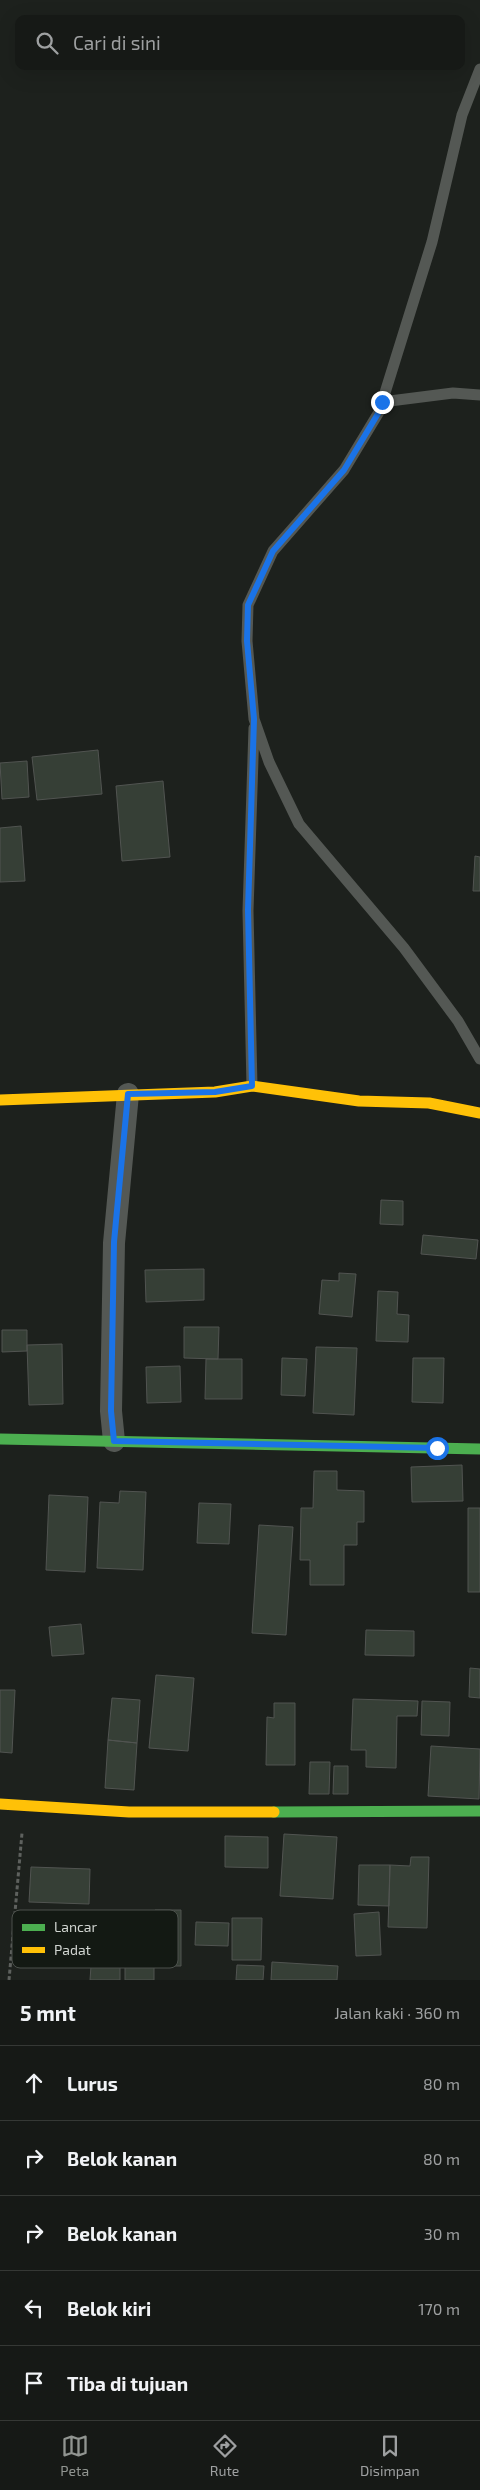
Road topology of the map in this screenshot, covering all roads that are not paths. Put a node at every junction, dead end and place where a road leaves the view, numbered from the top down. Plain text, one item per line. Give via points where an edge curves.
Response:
1 (480, 69) edge
2 (480, 395) edge
3 (382, 402) junction
4 (254, 719) junction
5 (480, 1059) edge
6 (252, 1086) junction
7 (128, 1094) junction
8 (0, 1100) edge
9 (480, 1113) edge
10 (0, 1440) edge
11 (114, 1441) junction
12 (480, 1449) edge
13 (0, 1804) edge
14 (480, 1811) edge

1 - 3 lane via 462,115 432,242
2 - 3 lane via 453,393
3 - 4 lane via 344,470 273,551 248,605 247,641
4 - 5 lane via 269,762 300,824 404,948 458,1021
4 - 6 lane via 248,910
6 - 7 street via 215,1092
6 - 9 street via 358,1101 429,1103
7 - 8 street
7 - 11 street via 114,1242 111,1411
10 - 11 street
11 - 12 street
13 - 14 street via 129,1812

